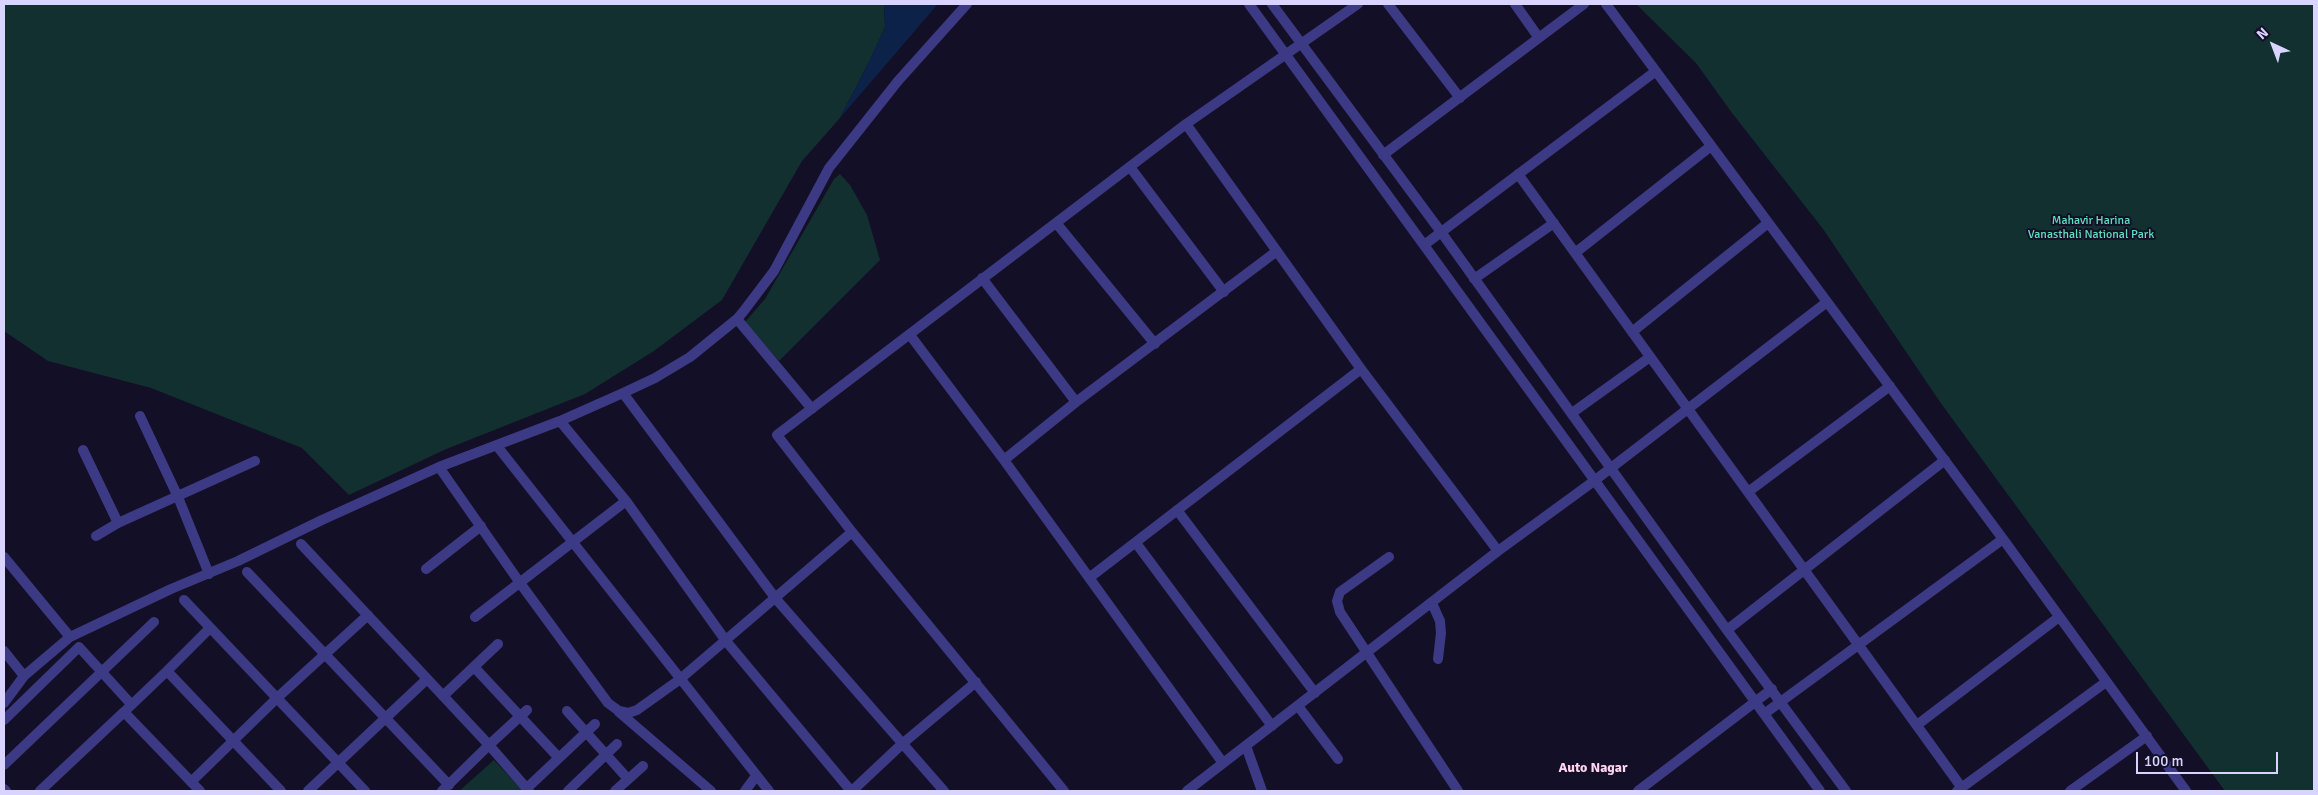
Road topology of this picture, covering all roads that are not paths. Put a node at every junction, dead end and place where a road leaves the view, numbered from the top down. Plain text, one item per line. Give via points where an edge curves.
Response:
1 (967, 4) edge
2 (1250, 4) edge
3 (1272, 4) edge
4 (1358, 4) edge
5 (1388, 4) edge
6 (1515, 4) edge
7 (1584, 4) edge
8 (1606, 4) edge
9 (1539, 38) junction
10 (1302, 44) junction
11 (1286, 54) junction
12 (1656, 71) junction
13 (1460, 98) junction
14 (1186, 124) junction
15 (1712, 146) junction
16 (1383, 156) junction
17 (1130, 167) junction
18 (1518, 174) junction
19 (1554, 223) junction
20 (1768, 223) junction
21 (1057, 224) junction
22 (1441, 232) junction
23 (1424, 245) junction
24 (1277, 251) junction
25 (1575, 253) junction
26 (982, 278) junction
27 (1474, 279) junction
28 (1224, 292) junction
29 (1827, 302) junction
30 (737, 320) junction
31 (1632, 332) junction
32 (910, 335) junction
33 (1155, 344) junction
34 (1650, 356) junction
35 (1361, 369) junction
36 (1890, 386) junction
37 (623, 393) junction
38 (1076, 402) junction
39 (812, 409) junction
40 (1688, 410) junction
41 (1572, 412) junction
42 (140, 416) dead end
43 (560, 421) junction
44 (497, 446) junction
45 (83, 450) dead end
46 (1004, 460) junction
47 (1945, 460) junction
48 (255, 461) dead end
49 (439, 467) junction
50 (1611, 468) junction
51 (1594, 481) junction
52 (1748, 492) junction
53 (178, 496) junction
54 (626, 501) junction
55 (1177, 510) junction
56 (118, 522) junction
57 (481, 526) junction
58 (852, 532) junction
59 (96, 536) dead end
60 (2003, 539) junction
61 (574, 541) junction
62 (1136, 542) junction
63 (301, 544) dead end
64 (1498, 552) junction
65 (4, 556) edge
66 (1389, 556) dead end
67 (426, 569) dead end
68 (1804, 569) junction
69 (247, 572) dead end
70 (209, 574) junction
71 (1090, 578) junction
72 (520, 583) junction
73 (776, 599) junction
74 (184, 600) dead end
75 (1432, 603) junction
76 (368, 615) junction
77 (2059, 617) junction
78 (474, 618) dead end
79 (154, 622) dead end
80 (210, 628) junction
81 (1727, 630) junction
82 (70, 637) junction
83 (726, 641) junction
84 (498, 644) dead end
85 (1858, 644) junction
86 (4, 651) edge
87 (326, 654) junction
88 (1366, 654) junction
89 (1438, 659) dead end
90 (474, 667) junction
91 (166, 671) junction
92 (101, 672) junction
93 (24, 676) junction
94 (427, 679) junction
95 (679, 680) junction
96 (976, 682) junction
97 (2106, 682) junction
98 (1772, 689) junction
99 (1315, 693) junction
100 (443, 696) junction
101 (276, 698) junction
102 (1781, 701) junction
103 (4, 702) edge
104 (1755, 702) junction
105 (131, 704) junction
106 (613, 706) junction
107 (1298, 706) junction
108 (567, 711) dead end
109 (124, 712) junction
110 (524, 713) junction
111 (1764, 714) junction
112 (386, 717) junction
113 (4, 720) edge
114 (595, 724) dead end
115 (1917, 725) junction
116 (1272, 726) junction
117 (586, 732) junction
118 (2147, 736) junction
119 (233, 740) junction
120 (617, 744) dead end
121 (902, 744) junction
122 (489, 745) junction
123 (1246, 746) junction
124 (606, 755) junction
125 (560, 758) junction
126 (1338, 759) dead end
127 (338, 762) junction
128 (1223, 763) junction
129 (4, 765) edge
130 (643, 766) dead end
131 (756, 776) junction
132 (628, 779) junction
133 (191, 782) junction
134 (445, 788) edge
135 (527, 790) edge
136 (1959, 790) edge
137 (40, 791) edge
138 (200, 791) edge
139 (281, 791) edge
140 (308, 791) edge
141 (365, 791) edge
142 (568, 791) edge
143 (616, 791) edge
144 (711, 791) edge
145 (745, 791) edge
146 (768, 791) edge
147 (851, 791) edge
148 (944, 791) edge
149 (1064, 791) edge
150 (1187, 791) edge
151 (1262, 791) edge
152 (1458, 791) edge
153 (1638, 791) edge
154 (1820, 791) edge
155 (1846, 791) edge
156 (2070, 791) edge
157 (2186, 791) edge

1 - 30 street via 898,81 829,168 774,271
2 - 11 street
3 - 10 street
4 - 10 street
5 - 13 street
6 - 9 street
7 - 9 street
8 - 12 street
9 - 13 street
10 - 11 street
10 - 16 street
11 - 14 street
11 - 23 street
12 - 15 street
12 - 18 street
13 - 16 street
14 - 17 street
14 - 24 street
15 - 20 street
15 - 25 street
16 - 22 street
17 - 21 street
17 - 28 street
18 - 19 street
18 - 22 street
19 - 25 street
19 - 27 street
20 - 29 street
20 - 31 street
21 - 26 street
21 - 33 street
22 - 23 street
22 - 27 street
23 - 51 street
24 - 28 street
24 - 35 street
25 - 31 street
26 - 32 street
26 - 38 street
27 - 41 street
28 - 33 street
29 - 36 street
29 - 40 street
30 - 37 street via 690,357
30 - 39 street
31 - 34 street
32 - 39 street
32 - 46 street
33 - 38 street
34 - 40 street
34 - 41 street
35 - 55 street
35 - 64 street
36 - 47 street
36 - 52 street
37 - 43 street
37 - 73 street
38 - 46 street
39 - 58 street via 777,435
40 - 50 street
40 - 52 street
41 - 50 street
42 - 53 street
43 - 44 street
43 - 54 street
44 - 49 street
44 - 61 street
45 - 56 street
46 - 71 street
47 - 60 street
47 - 68 street
48 - 53 street
49 - 57 street
49 - 70 street
50 - 51 street
50 - 81 street
51 - 64 street
51 - 104 street
52 - 68 street
53 - 56 street
53 - 70 street
54 - 61 street
54 - 83 street
55 - 62 street
55 - 99 street
56 - 59 street
57 - 67 street
57 - 72 street
58 - 73 street
58 - 96 street
60 - 77 street
60 - 85 street
61 - 72 street
61 - 95 street
62 - 71 street
62 - 116 street
63 - 76 street
64 - 75 street
65 - 82 street
66 - 88 street via 1340,592 1338,600 1340,612
68 - 81 street
68 - 85 street
69 - 87 street
70 - 82 street via 171,588
71 - 128 street
72 - 78 street
72 - 106 street
73 - 83 street
73 - 121 street
74 - 80 street
75 - 88 street
75 - 89 street via 1440,621
76 - 87 street
76 - 94 street
77 - 97 street
77 - 115 street
79 - 92 street
80 - 91 street
80 - 101 street
81 - 98 street
82 - 93 street
83 - 95 street
83 - 147 street
84 - 90 street
85 - 102 street
85 - 115 street
86 - 93 street
87 - 101 street
87 - 112 street
88 - 99 street
88 - 152 street
90 - 100 street
90 - 110 street
91 - 105 street
91 - 119 street
92 - 105 street
92 - 113 street via 79,647
92 - 129 street
93 - 103 street
94 - 100 street
94 - 112 street
95 - 106 street via 637,710 619,712
95 - 131 street
96 - 121 street
96 - 149 street
97 - 118 street
97 - 136 street
98 - 102 street
98 - 104 street
99 - 107 street
100 - 122 street
101 - 119 street
101 - 127 street
102 - 111 street
102 - 155 street
104 - 111 street
104 - 153 street
105 - 109 street
106 - 144 street
107 - 116 street
107 - 126 street
108 - 117 street
109 - 133 street
109 - 137 street
110 - 122 street
110 - 125 street
111 - 154 street
112 - 127 street
112 - 134 street
114 - 117 street
115 - 136 street
116 - 123 street
117 - 124 street
117 - 125 street
118 - 156 street
118 - 157 street
119 - 133 street
119 - 139 street
120 - 124 street
121 - 147 street
121 - 148 street
122 - 134 street
122 - 135 street
123 - 128 street
123 - 151 street
124 - 132 street
124 - 142 street
125 - 135 street
127 - 140 street
127 - 141 street
128 - 150 street
130 - 132 street
131 - 145 street
131 - 146 street
132 - 143 street
133 - 138 street

